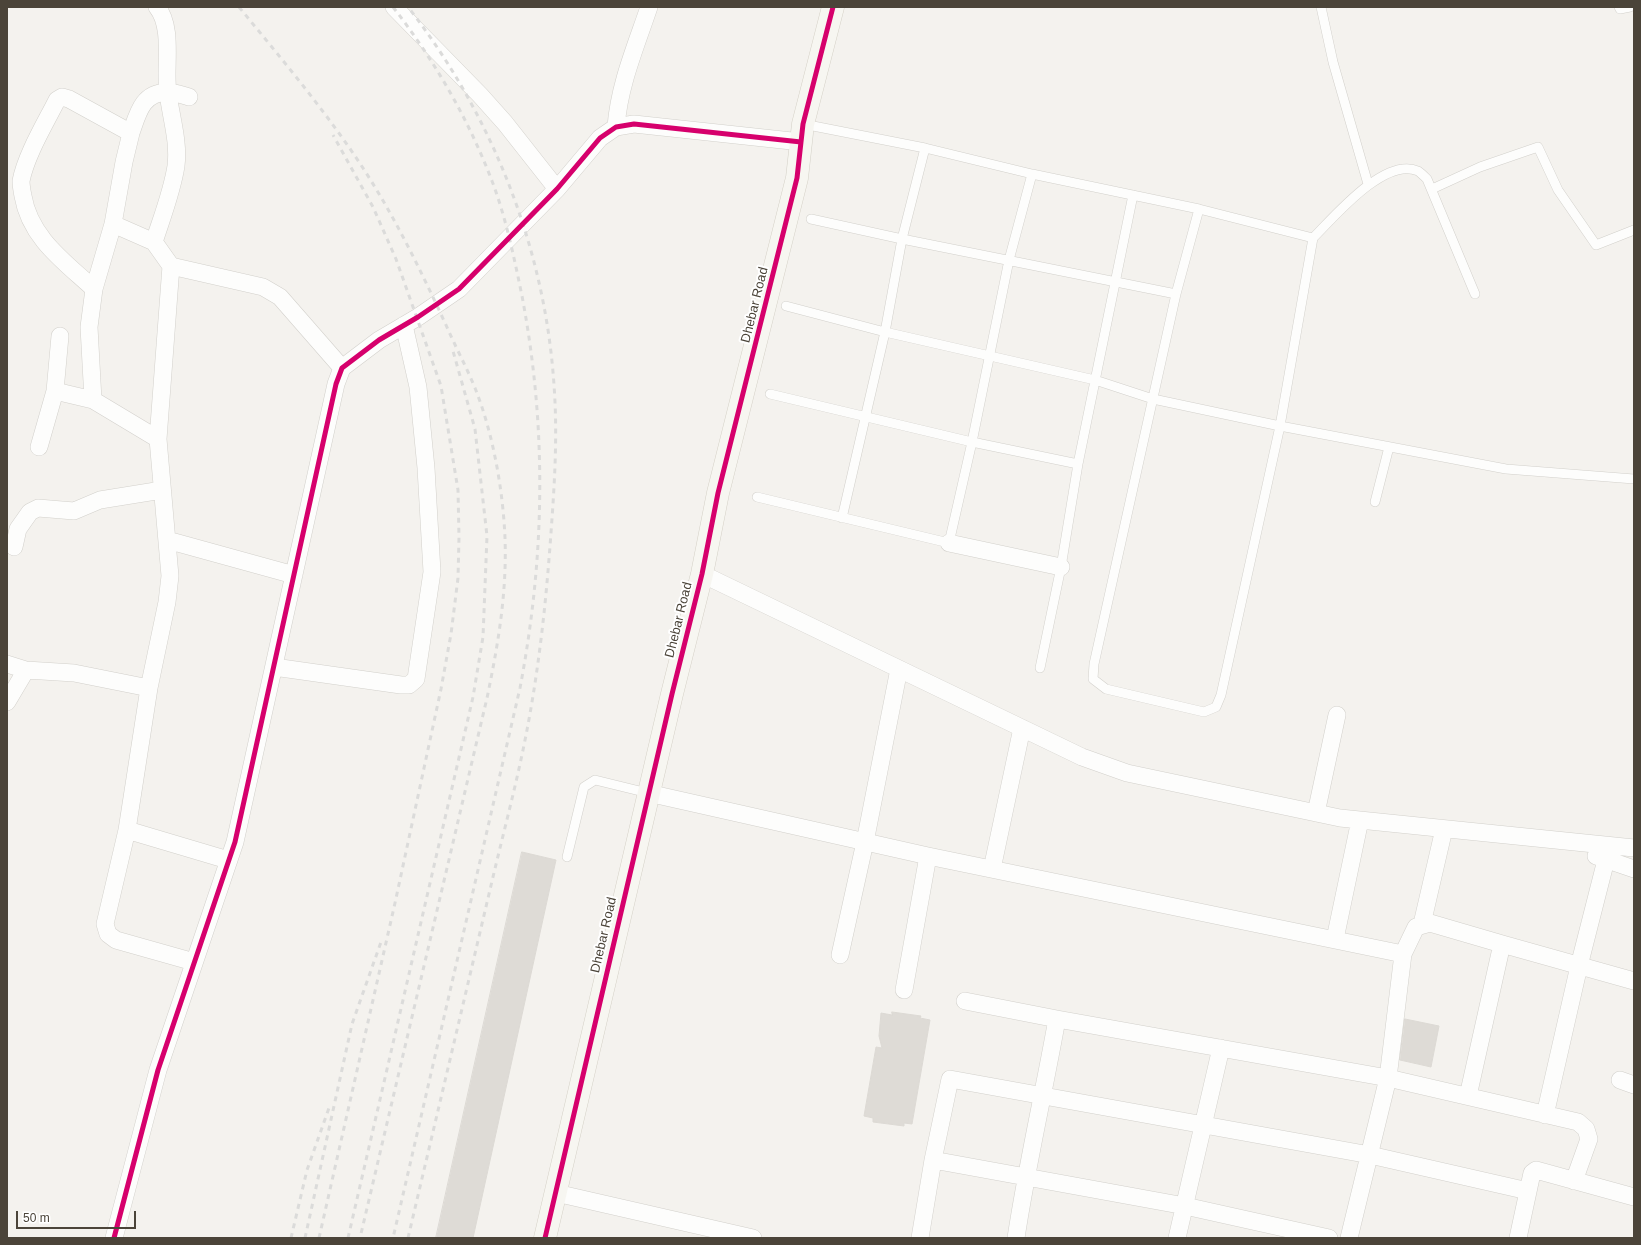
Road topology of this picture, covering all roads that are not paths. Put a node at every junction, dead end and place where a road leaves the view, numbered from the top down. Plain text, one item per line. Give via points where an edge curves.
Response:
1 (157, 7) edge
2 (394, 7) edge
3 (649, 7) edge
4 (833, 7) edge
5 (1321, 7) edge
6 (1619, 7) edge
7 (1630, 7) edge
8 (168, 92) junction
9 (189, 97) dead end
10 (616, 127) junction
11 (131, 133) junction
12 (802, 133) junction
13 (925, 148) junction
14 (1032, 174) junction
15 (1368, 184) junction
16 (557, 189) junction
17 (1432, 189) junction
18 (1133, 195) junction
19 (1199, 209) junction
20 (811, 219) dead end
21 (113, 224) junction
22 (1634, 230) edge
23 (1313, 238) junction
24 (902, 239) junction
25 (154, 242) junction
26 (1009, 260) junction
27 (171, 266) junction
28 (1116, 282) junction
29 (94, 289) junction
30 (1176, 294) junction
31 (1475, 294) dead end
32 (786, 306) dead end
33 (404, 325) junction
34 (885, 332) junction
35 (60, 336) dead end
36 (989, 356) junction
37 (342, 368) junction
38 (1096, 380) junction
39 (55, 391) junction
40 (770, 394) dead end
41 (1153, 399) junction
42 (93, 400) junction
43 (865, 418) junction
44 (1280, 426) junction
45 (158, 440) junction
46 (972, 442) junction
47 (39, 447) dead end
48 (1389, 447) junction
49 (1078, 464) junction
50 (1634, 479) edge
51 (162, 490) junction
52 (757, 497) dead end
53 (1375, 502) dead end
54 (842, 518) junction
55 (166, 540) junction
56 (949, 543) junction
57 (14, 547) dead end
58 (1061, 567) junction
59 (702, 574) junction
60 (294, 575) junction
61 (7, 664) edge
62 (274, 667) junction
63 (1040, 668) dead end
64 (899, 669) junction
65 (26, 670) junction
66 (149, 688) junction
67 (7, 702) edge
68 (1337, 715) dead end
69 (1022, 728) junction
70 (648, 793) junction
71 (1316, 814) junction
72 (1360, 820) junction
73 (1444, 829) junction
74 (127, 830) junction
75 (1554, 840) junction
76 (865, 842) junction
77 (1634, 848) edge
78 (928, 856) junction
79 (567, 857) dead end
80 (228, 860) junction
81 (1606, 860) junction
82 (1634, 868) edge
83 (992, 869) junction
84 (1422, 924) junction
85 (1335, 939) junction
86 (1502, 944) junction
87 (1403, 954) junction
88 (840, 955) dead end
89 (194, 962) junction
90 (1579, 966) junction
91 (1634, 981) edge
92 (904, 990) dead end
93 (965, 1001) dead end
94 (1057, 1019) junction
95 (1221, 1048) junction
96 (1388, 1078) junction
97 (1468, 1096) junction
98 (1043, 1097) junction
99 (1545, 1116) junction
100 (1204, 1126) junction
101 (1370, 1155) junction
102 (933, 1160) junction
103 (1026, 1176) junction
104 (1574, 1181) junction
105 (1528, 1191) junction
106 (556, 1193) junction
107 (1634, 1197) edge
108 (1185, 1206) junction
109 (114, 1238) edge
110 (546, 1238) edge
111 (752, 1238) edge
112 (920, 1238) edge
113 (1016, 1238) edge
114 (1177, 1238) edge
115 (1329, 1238) edge
116 (1349, 1238) edge
117 (1518, 1238) edge

1 - 8 street via 166,33
2 - 16 street via 480,95
3 - 10 street via 622,86
4 - 12 street, Dhebar Road
5 - 15 lane via 1333,62
6 - 7 lane
8 - 9 street
8 - 11 street via 149,98 143,103
8 - 25 street via 177,145 176,166
10 - 12 street via 634,124
10 - 16 street via 600,138
11 - 21 street
11 - 29 street via 62,97 57,100 25,168 21,183 24,204 46,245
12 - 13 lane
12 - 59 street, Dhebar Road via 797,178 718,493
13 - 14 lane
13 - 24 lane
14 - 18 lane
14 - 26 lane
15 - 17 lane via 1392,172 1408,169 1419,171
15 - 23 lane
16 - 33 street via 458,289
17 - 22 lane via 1480,167 1538,147 1558,190 1596,245
17 - 31 lane
18 - 19 lane
18 - 28 lane
19 - 23 lane
19 - 30 lane
20 - 24 lane
21 - 25 street
21 - 29 street
23 - 44 lane
24 - 26 lane
24 - 34 lane
25 - 27 street
26 - 28 lane
26 - 36 lane
27 - 37 street via 263,286 280,297
27 - 45 street
28 - 30 lane
28 - 38 lane
29 - 42 street via 89,327
30 - 41 lane
32 - 34 lane
33 - 37 street
33 - 62 street via 418,387 432,572 416,679 409,685 401,685
34 - 36 lane
34 - 43 lane
35 - 39 street
36 - 38 lane
36 - 46 lane
37 - 60 street via 336,384
38 - 41 lane
38 - 49 lane
39 - 42 street
39 - 47 street
40 - 43 lane
41 - 44 lane
41 - 44 lane via 1094,664 1093,679 1106,689 1204,712 1216,707 1221,695
42 - 45 street
43 - 46 lane
43 - 54 lane
44 - 48 lane
45 - 51 street
46 - 49 lane
46 - 56 lane
48 - 50 lane via 1506,469
48 - 53 lane
49 - 58 lane
51 - 55 street
51 - 57 street via 100,500 74,511 38,508 30,512 18,529
52 - 54 lane
54 - 56 lane
55 - 60 street
55 - 66 street via 170,576
56 - 58 street
58 - 63 lane
59 - 64 street
59 - 70 street, Dhebar Road
60 - 62 street
61 - 65 street
62 - 80 street via 235,842
64 - 69 street
64 - 76 street
65 - 66 street via 74,672
65 - 67 street
66 - 74 street
68 - 71 street
69 - 71 street via 1082,758 1127,773
69 - 83 street
70 - 76 street
70 - 79 lane via 595,780 584,787
70 - 106 street, Dhebar Road
71 - 72 street
72 - 73 street
72 - 85 street
73 - 75 street
73 - 84 street
74 - 80 street
74 - 89 street via 105,924 108,934 116,940
75 - 77 street
75 - 81 street
76 - 78 street
76 - 88 street
78 - 83 street
78 - 92 street
80 - 89 street
81 - 82 street
81 - 90 street
83 - 85 street
84 - 86 street via 1430,923
84 - 87 street via 1416,927
85 - 87 street
86 - 90 street
86 - 97 street
87 - 96 street
89 - 109 street via 158,1070
90 - 91 street
90 - 99 street
93 - 94 street
94 - 95 street
94 - 98 street
95 - 96 street
95 - 100 street
96 - 97 street
96 - 101 street
97 - 99 street
98 - 100 street
98 - 102 street via 950,1079
98 - 103 street
99 - 104 street via 1578,1122 1586,1129 1589,1139
100 - 101 street
100 - 108 street
101 - 105 street
101 - 116 street
102 - 103 street
102 - 112 street
103 - 108 street
103 - 113 street
104 - 105 street via 1536,1170 1532,1173
104 - 107 street
105 - 117 street
106 - 110 street, Dhebar Road
106 - 111 street
108 - 114 street
108 - 115 street

